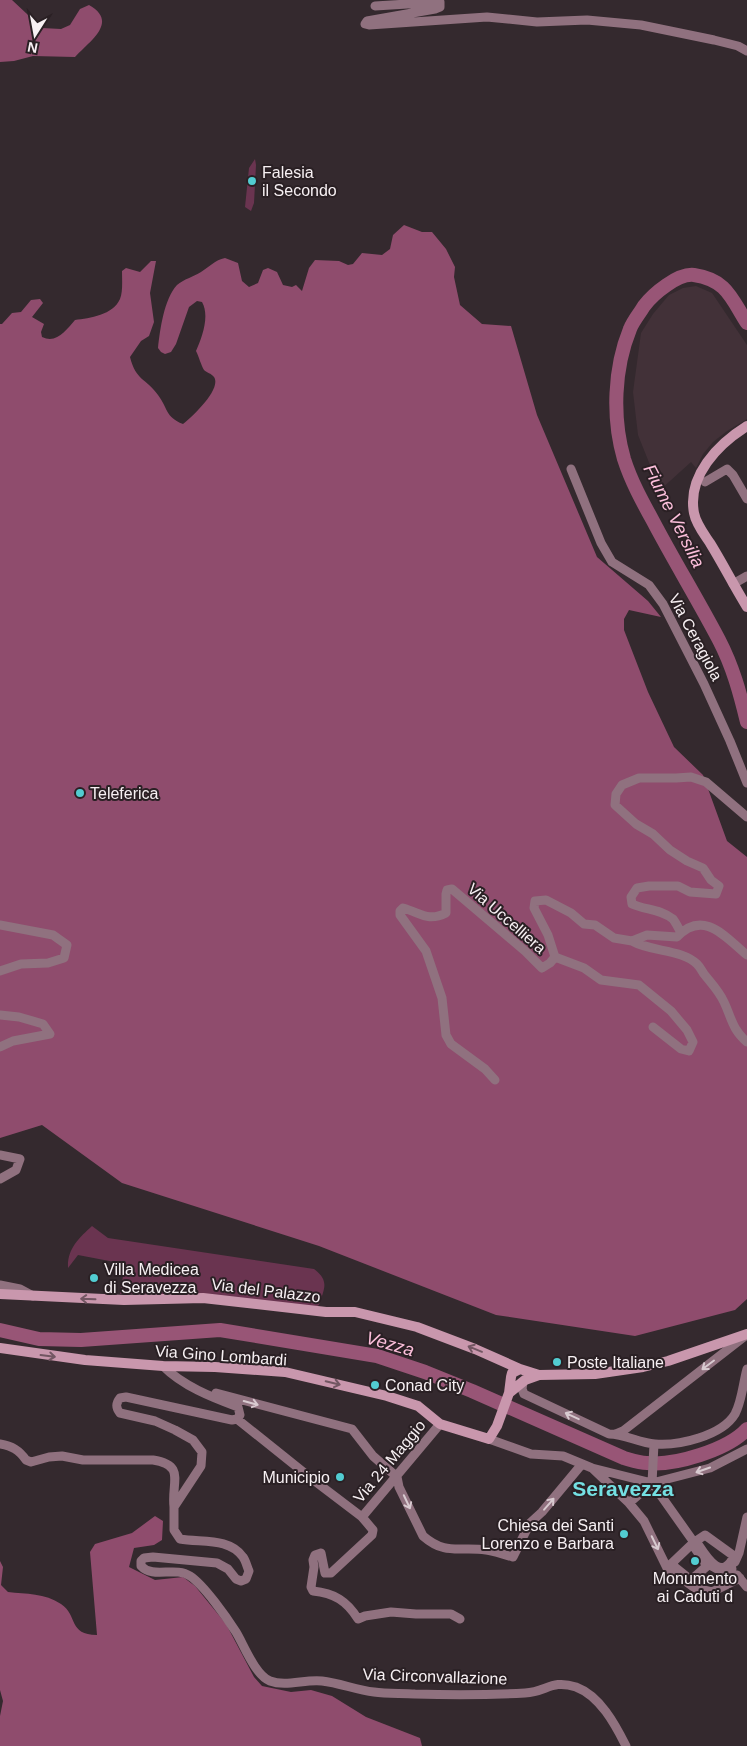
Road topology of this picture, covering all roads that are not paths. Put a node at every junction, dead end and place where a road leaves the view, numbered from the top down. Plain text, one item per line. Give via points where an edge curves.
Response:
1 (376, 6) dead end
2 (747, 51) edge
3 (747, 426) edge
4 (571, 470) dead end
5 (705, 482) dead end
6 (747, 499) edge
7 (747, 576) edge
8 (733, 584) junction
9 (747, 606) edge
10 (747, 783) edge
11 (747, 817) edge
12 (0, 925) edge
13 (681, 933) junction
14 (632, 940) junction
15 (747, 955) edge
16 (555, 957) junction
17 (0, 971) edge
18 (0, 1015) edge
19 (653, 1027) dead end
20 (747, 1042) edge
21 (0, 1047) edge
22 (495, 1080) dead end
23 (0, 1156) edge
24 (0, 1179) edge
25 (0, 1285) edge
26 (0, 1294) edge
27 (33, 1296) junction
28 (747, 1334) edge
29 (0, 1348) edge
30 (163, 1366) junction
31 (520, 1369) junction
32 (747, 1369) edge
33 (539, 1375) junction
34 (523, 1382) junction
35 (509, 1393) junction
36 (204, 1394) junction
37 (237, 1419) junction
38 (440, 1424) junction
39 (616, 1434) junction
40 (489, 1438) junction
41 (0, 1444) edge
42 (654, 1446) junction
43 (747, 1449) edge
44 (582, 1464) junction
45 (592, 1468) junction
46 (397, 1477) junction
47 (652, 1479) junction
48 (629, 1503) junction
49 (174, 1507) junction
50 (362, 1517) junction
51 (747, 1517) edge
52 (732, 1569) junction
53 (740, 1578) junction
54 (747, 1586) edge
55 (460, 1619) dead end
56 (625, 1745) edge

1 - 2 street via 440,2 440,7 435,9 367,21 365,24 487,17 537,22 588,20 641,25 714,40
3 - 8 main road via 736,433 702,469 693,492 694,514
4 - 10 street, Via Ceragiola via 612,562 649,585 663,604 704,684
5 - 6 street via 727,469
7 - 8 street
8 - 9 main road
11 - 13 street via 706,782 691,777 639,778 622,785 616,794 616,805 623,813 687,862 703,868 719,886 716,894 690,892 678,886 637,888 631,896 632,904 642,909 657,910 673,920
12 - 17 street via 53,935 67,945 64,958 48,963 21,964
13 - 14 street, Via Uccelliera via 677,937 647,935
13 - 15 street, Via Uccelliera via 698,925 707,926 725,935
14 - 16 street, Via Uccelliera via 614,938 540,899 535,901 534,908
14 - 20 street via 641,946 685,957 697,964 717,989 732,1026
16 - 19 street via 584,968 602,980 639,986 672,1011 687,1030 693,1042 689,1051 681,1049
16 - 22 street, Via Uccelliera via 542,968 452,889 446,894 446,912 438,917 426,917 404,908 400,911 426,951 442,998 446,1035 451,1044 485,1068
18 - 21 street via 43,1024 50,1034 13,1041
23 - 24 street via 20,1159 16,1170
25 - 27 street via 20,1289
26 - 27 main road, Via del Palazzo
31 -> 27 main road, Via del Palazzo via 417,1327 355,1312 326,1312 203,1298 124,1300
28 - 33 main road via 643,1367 595,1374
28 -> 39 street
29 -> 30 main road, Via Gino Lombardi via 85,1360
30 - 36 street
30 -> 38 main road, Via Gino Lombardi via 285,1372 418,1406
31 - 33 main road, Via del Palazzo
31 - 34 main road
31 - 35 main road via 512,1373
32 - 42 street via 736,1412 724,1424 691,1441
33 - 34 main road
34 - 35 main road
39 -> 34 street via 524,1394
35 - 40 main road
36 - 37 street via 238,1407 240,1415
36 -> 46 street via 213,1393 352,1430 373,1456
37 - 49 street via 132,1398 120,1398 116,1403 120,1413 155,1421 175,1430 193,1440 202,1452 201,1466
37 - 50 street
38 - 40 main road, Via Gino Lombardi
38 - 46 street, Via 24 Maggio
39 - 42 street
40 - 44 street via 531,1454 563,1456
41 - 49 street via 10,1446 31,1462 62,1456 83,1460 165,1462 175,1471
42 - 47 street
43 -> 47 street via 710,1468
44 - 45 street
46 -> 44 street via 423,1536 429,1541 456,1550 487,1550 513,1557 530,1522
45 - 47 street
45 - 48 street
46 - 50 street, Via 24 Maggio
47 - 48 street
47 - 52 street via 710,1565 719,1570
48 -> 53 street via 644,1521 667,1568 695,1588 712,1592
49 - 56 street, Via Circonvallazione via 174,1530 180,1539 224,1543 235,1549 249,1571 246,1579 236,1580 228,1569 217,1563 153,1557 144,1558 141,1566 151,1572 179,1571 191,1577 219,1607 267,1680 280,1684 323,1681 375,1692 453,1695 527,1693 564,1684 577,1688 596,1701 610,1716
50 - 55 street via 373,1530 372,1535 331,1573 325,1573 321,1553 315,1555 312,1560 313,1592 342,1599 358,1619 390,1612 450,1614
51 - 52 street
52 - 53 street
53 - 54 street

